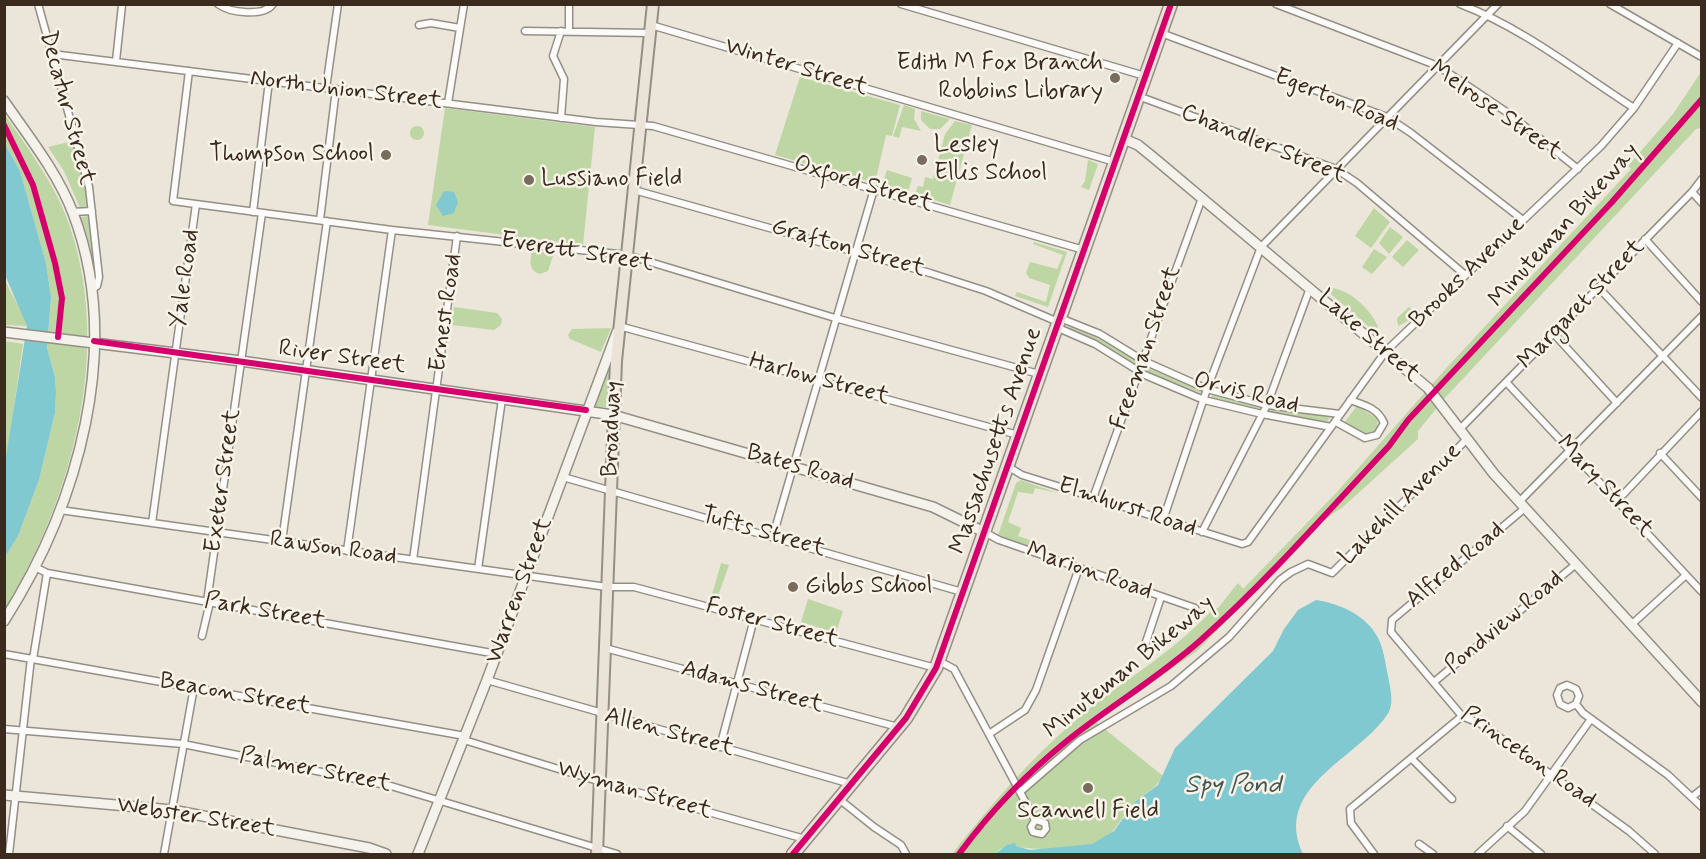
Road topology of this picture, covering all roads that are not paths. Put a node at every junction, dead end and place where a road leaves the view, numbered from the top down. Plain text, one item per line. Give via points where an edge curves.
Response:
1 (38, 4) edge
2 (218, 4) edge
3 (273, 4) edge
4 (338, 4) edge
5 (464, 4) edge
6 (569, 4) edge
7 (653, 4) edge
8 (901, 4) edge
9 (1171, 4) edge
10 (1276, 4) edge
11 (1460, 4) edge
12 (1498, 4) edge
13 (1610, 4) edge
14 (122, 5) edge
15 (1488, 15) junction
16 (419, 25) dead end
17 (460, 28) junction
18 (650, 29) junction
19 (525, 31) dead end
20 (561, 31) junction
21 (569, 31) junction
22 (1161, 32) junction
23 (1678, 43) junction
24 (52, 54) junction
25 (1700, 56) dead end
26 (116, 61) junction
27 (1438, 66) junction
28 (189, 71) junction
29 (1146, 76) junction
30 (269, 81) junction
31 (326, 88) junction
32 (336, 89) junction
33 (1138, 96) junction
34 (4, 101) edge
35 (448, 103) junction
36 (1634, 108) junction
37 (1387, 117) junction
38 (561, 118) junction
39 (641, 125) junction
40 (1124, 139) junction
41 (1115, 162) junction
42 (1336, 169) junction
43 (1578, 169) junction
44 (1701, 179) edge
45 (874, 189) junction
46 (634, 190) junction
47 (1692, 192) junction
48 (1202, 198) junction
49 (1701, 203) edge
50 (196, 204) junction
51 (92, 211) junction
52 (72, 212) junction
53 (253, 212) junction
54 (262, 213) junction
55 (1523, 220) junction
56 (323, 221) junction
57 (392, 230) junction
58 (457, 236) junction
59 (1645, 239) junction
60 (1261, 247) junction
61 (1084, 250) junction
62 (855, 251) junction
63 (627, 255) junction
64 (1464, 274) junction
65 (1310, 288) junction
66 (1599, 288) junction
67 (91, 290) junction
68 (1701, 302) edge
69 (1701, 316) edge
70 (835, 318) junction
71 (1057, 322) junction
72 (620, 326) junction
73 (9, 332) edge
74 (1554, 334) junction
75 (93, 342) junction
76 (1386, 351) junction
77 (176, 353) junction
78 (1662, 358) junction
79 (241, 361) junction
80 (1144, 361) junction
81 (306, 371) junction
82 (1140, 371) junction
83 (1040, 374) junction
84 (818, 379) junction
85 (371, 380) junction
86 (1508, 383) junction
87 (1208, 389) junction
88 (436, 390) junction
89 (1701, 398) edge
90 (501, 399) junction
91 (1204, 400) junction
92 (1350, 400) junction
93 (1617, 403) junction
94 (1267, 405) junction
95 (586, 410) junction
96 (1701, 411) edge
97 (1262, 414) junction
98 (1340, 414) junction
99 (613, 415) junction
100 (1333, 424) junction
101 (1460, 429) junction
102 (1018, 435) junction
103 (1467, 439) junction
104 (1569, 452) junction
105 (1660, 453) junction
106 (793, 466) junction
107 (1007, 466) junction
108 (563, 477) junction
109 (611, 489) junction
110 (1093, 498) junction
111 (1701, 498) edge
112 (1618, 500) junction
113 (1522, 505) junction
114 (60, 510) junction
115 (1163, 520) junction
116 (152, 523) junction
117 (218, 532) junction
118 (984, 532) junction
119 (1202, 532) junction
120 (772, 536) junction
121 (282, 542) junction
122 (1248, 542) joint
123 (347, 551) junction
124 (413, 560) junction
125 (1576, 564) junction
126 (35, 567) junction
127 (1080, 568) junction
128 (478, 569) junction
129 (47, 573) junction
130 (1686, 575) junction
131 (525, 576) junction
132 (607, 587) junction
133 (963, 592) junction
134 (1701, 592) edge
135 (1161, 597) junction
136 (208, 602) junction
137 (1195, 608) dead end
138 (754, 619) junction
139 (4, 621) edge
140 (1390, 625) joint
141 (1630, 625) junction
142 (202, 636) dead end
143 (605, 648) junction
144 (1143, 651) dead end
145 (4, 654) edge
146 (497, 654) junction
147 (32, 658) junction
148 (937, 664) junction
149 (487, 680) junction
150 (1434, 682) junction
151 (737, 683) junction
152 (194, 687) junction
153 (1701, 702) edge
154 (1576, 704) dead end
155 (603, 715) junction
156 (1462, 716) junction
157 (1592, 719) junction
158 (899, 727) junction
159 (4, 729) edge
160 (22, 730) junction
161 (989, 734) junction
162 (465, 738) junction
163 (183, 744) junction
164 (720, 747) junction
165 (1412, 759) junction
166 (1552, 775) junction
167 (601, 782) junction
168 (852, 784) junction
169 (1701, 789) edge
170 (1020, 792) junction
171 (4, 795) edge
172 (15, 796) junction
173 (1692, 797) junction
174 (839, 799) junction
175 (1452, 799) dead end
176 (440, 800) junction
177 (1700, 804) edge
178 (172, 810) junction
179 (1035, 820) dead end
180 (1508, 826) junction
181 (806, 840) junction
182 (1419, 844) dead end
183 (597, 852) edge
184 (9, 855) edge
185 (164, 855) edge
186 (386, 855) edge
187 (418, 855) edge
188 (617, 855) edge
189 (793, 855) edge
190 (906, 855) edge
191 (1374, 855) edge
192 (1433, 855) edge
193 (1478, 855) edge
194 (1541, 855) edge
195 (1655, 855) edge

1 - 24 street, Decatur Street
2 - 3 street via 255,12 267,11
4 - 31 street
5 - 17 street
6 - 21 street
7 - 18 main road, Broadway
8 - 29 street
9 - 22 highway, Massachusetts Avenue
10 - 27 street, Melrose Street
11 - 15 street
12 - 15 street
13 - 23 street
14 - 26 street
15 - 27 street
15 - 36 street
16 - 17 street
17 - 35 street
18 - 21 street, Winter Street
18 - 39 main road, Broadway
18 - 41 street, Winter Street
19 - 20 street, Winter Street
20 - 21 street, Winter Street
20 - 38 street via 553,56 564,79
22 - 29 highway, Massachusetts Avenue
22 - 37 street, Egerton Road
23 - 25 street
23 - 36 street, Brooks Avenue
24 - 26 street, North Union Street
24 - 51 street, Decatur Street via 89,184
26 - 28 street, North Union Street
27 - 37 street
27 - 43 street, Melrose Street via 1508,113
28 - 30 street, North Union Street
28 - 50 street, Everett Street via 173,201
29 - 33 highway, Massachusetts Avenue
30 - 31 street, North Union Street
30 - 53 street
31 - 32 street, North Union Street
32 - 35 street, North Union Street
32 - 56 street
33 - 40 highway, Massachusetts Avenue
33 - 42 street, Chandler Street
34 - 52 main road via 52,172
35 - 38 street, North Union Street
36 - 43 street, Brooks Avenue
37 - 42 street
37 - 55 street, Egerton Road
38 - 39 street, North Union Street
39 - 45 street, Oxford Street
39 - 46 main road, Broadway
40 - 41 highway, Massachusetts Avenue
40 - 48 main road, Lake Street via 1138,145
41 - 61 highway, Massachusetts Avenue
42 - 60 street
42 - 64 street, Chandler Street
43 - 55 street, Brooks Avenue
44 - 47 street, Margaret Street
45 - 61 street, Oxford Street
45 - 62 street
46 - 62 street, Grafton Street
46 - 63 main road, Broadway
47 - 49 street
47 - 59 street, Margaret Street
48 - 60 main road, Lake Street
48 - 80 street, Freeman Street
50 - 53 street, Everett Street
50 - 77 street, Yale Road
51 - 52 street, Decatur Street
51 - 67 street, Decatur Street via 99,282
52 - 67 main road
53 - 54 street, Everett Street
54 - 56 street, Everett Street
54 - 79 street, Exeter Street
55 - 64 street, Brooks Avenue
56 - 57 street, Everett Street
56 - 81 street
57 - 58 street, Everett Street
57 - 85 street
58 - 63 street, Everett Street
58 - 88 street, Ernest Road
59 - 66 street, Margaret Street
59 - 68 street
60 - 65 main road, Lake Street
60 - 87 street
61 - 71 highway, Massachusetts Avenue
62 - 70 street
62 - 71 street, Grafton Street via 986,291
63 - 70 street, Everett Street
63 - 72 main road, Broadway
64 - 76 street, Brooks Avenue
65 - 76 main road, Lake Street
65 - 94 street
66 - 74 street, Margaret Street
66 - 78 street
67 - 75 main road
69 - 78 street, Alfred Road
70 - 83 street, Everett Street
70 - 84 street
71 - 80 street, Orvis Road via 1100,334
71 - 82 street, Orvis Road
71 - 83 highway, Massachusetts Avenue
72 - 84 street, Harlow Street
72 - 95 main road, Warren Street
72 - 99 main road, Broadway
73 - 75 main road, River Street
74 - 86 street, Margaret Street
74 - 93 street
75 - 77 main road, River Street
75 - 114 main road via 84,425
76 - 92 street, Brooks Avenue
76 - 101 main road, Lake Street via 1433,394
77 - 79 main road, River Street
77 - 116 street, Yale Road
78 - 89 street
78 - 93 street, Alfred Road
79 - 81 main road, River Street
79 - 117 street, Exeter Street
80 - 82 street, Freeman Street
80 - 87 street, Orvis Road
81 - 85 main road, River Street
81 - 121 street
82 - 91 street, Orvis Road
82 - 110 street, Freeman Street
83 - 102 highway, Massachusetts Avenue
84 - 102 street, Harlow Street
84 - 106 street
85 - 88 main road, River Street
85 - 123 street
86 - 101 street, Margaret Street
86 - 104 street, Mary Street
87 - 91 street
87 - 94 street, Orvis Road
88 - 90 main road, River Street
88 - 124 street, Ernest Road
90 - 95 main road, River Street
90 - 128 street
91 - 97 street, Orvis Road
91 - 115 street
92 - 98 street, Brooks Avenue
92 - 100 street, Orvis Road via 1380,415 1384,423 1377,435 1365,438
93 - 104 street, Alfred Road
94 - 97 street
94 - 98 street, Orvis Road
95 - 99 main road, River Street
95 - 108 main road, Warren Street
96 - 105 street
97 - 100 street, Orvis Road
97 - 119 street
98 - 100 street, Brooks Avenue
99 - 106 main road, Bates Road
99 - 109 main road, Broadway
100 - 122 street, Brooks Avenue
101 - 103 main road, Lake Street
102 - 107 highway, Massachusetts Avenue
103 - 113 main road, Lake Street
103 - 170 street, Lakehill Avenue via 1335,571 1330,574 1308,564 1291,572 1228,637 1186,673 1137,708 1080,740
104 - 112 street, Mary Street
104 - 113 street, Alfred Road
105 - 111 street
105 - 112 street
106 - 118 main road, Bates Road via 933,507
106 - 120 street
107 - 110 street, Elmhurst Road via 1022,475
107 - 118 highway, Massachusetts Avenue
108 - 109 street, Tufts Street
108 - 131 main road, Warren Street
109 - 120 street, Tufts Street
109 - 132 main road, Broadway
110 - 115 street, Elmhurst Road
112 - 130 street, Mary Street
113 - 125 main road, Lake Street
113 - 140 street, Alfred Road
114 - 116 street, Rawson Road
114 - 126 main road
115 - 119 street, Elmhurst Road
116 - 117 street, Rawson Road
117 - 121 street, Rawson Road
117 - 136 street, Exeter Street
118 - 127 street, Marion Road
118 - 133 highway, Massachusetts Avenue
119 - 122 street, Elmhurst Road via 1242,544
120 - 133 street, Tufts Street
121 - 123 street, Rawson Road
123 - 124 street, Rawson Road
124 - 128 street, Rawson Road
125 - 141 main road, Lake Street
125 - 150 street, Pondview Road
126 - 129 street, Park Street
126 - 139 main road
127 - 135 street, Marion Road
127 - 161 street via 1026,710
128 - 131 street, Rawson Road
129 - 136 street, Park Street
129 - 147 street
130 - 134 street, Mary Street
130 - 141 street
131 - 132 street, Rawson Road
131 - 146 main road, Warren Street
132 - 138 street, Foster Street via 634,587
132 - 143 main road, Broadway
133 - 148 highway, Massachusetts Avenue
135 - 137 street, Marion Road
135 - 144 street
136 - 142 street, Exeter Street
136 - 146 street, Park Street
138 - 148 street, Foster Street
138 - 151 street
140 - 150 street, Princeton Road via 1394,637
141 - 153 main road, Lake Street
143 - 151 street, Adams Street
143 - 155 main road, Broadway
145 - 147 street, Beacon Street
146 - 149 main road, Warren Street
147 - 152 street, Beacon Street
147 - 160 street
148 - 158 highway, Massachusetts Avenue
148 - 161 street via 954,669
149 - 155 street, Allen Street
149 - 162 main road, Warren Street
150 - 156 street, Princeton Road
151 - 158 street, Adams Street
151 - 164 street
152 - 162 street, Beacon Street
152 - 163 street
154 - 157 street
155 - 164 street, Allen Street
155 - 167 main road, Broadway
156 - 165 street
156 - 166 street, Princeton Road via 1481,724
157 - 166 street
157 - 173 street
158 - 168 highway, Massachusetts Avenue
159 - 160 street, Palmer Street
160 - 163 street, Palmer Street
160 - 172 street
161 - 170 street
162 - 167 street, Wyman Street
162 - 176 main road, Warren Street
163 - 176 street, Palmer Street via 391,786
163 - 178 street
164 - 168 street, Allen Street
165 - 175 street
165 - 191 street via 1350,809 1348,817
166 - 180 street via 1525,811
166 - 195 street, Princeton Road via 1629,831
167 - 181 street, Wyman Street
167 - 183 main road, Broadway
168 - 174 highway, Massachusetts Avenue
169 - 173 street
170 - 179 street
171 - 172 main road, Webster Street
172 - 178 main road, Webster Street
172 - 184 street
173 - 177 street
174 - 181 highway, Massachusetts Avenue
174 - 190 street via 901,845
176 - 183 street, Palmer Street
176 - 187 main road, Warren Street
178 - 185 street
178 - 186 main road, Webster Street via 369,848
180 - 193 street
180 - 194 street
181 - 189 highway, Massachusetts Avenue
182 - 192 street
183 - 188 street, Palmer Street

